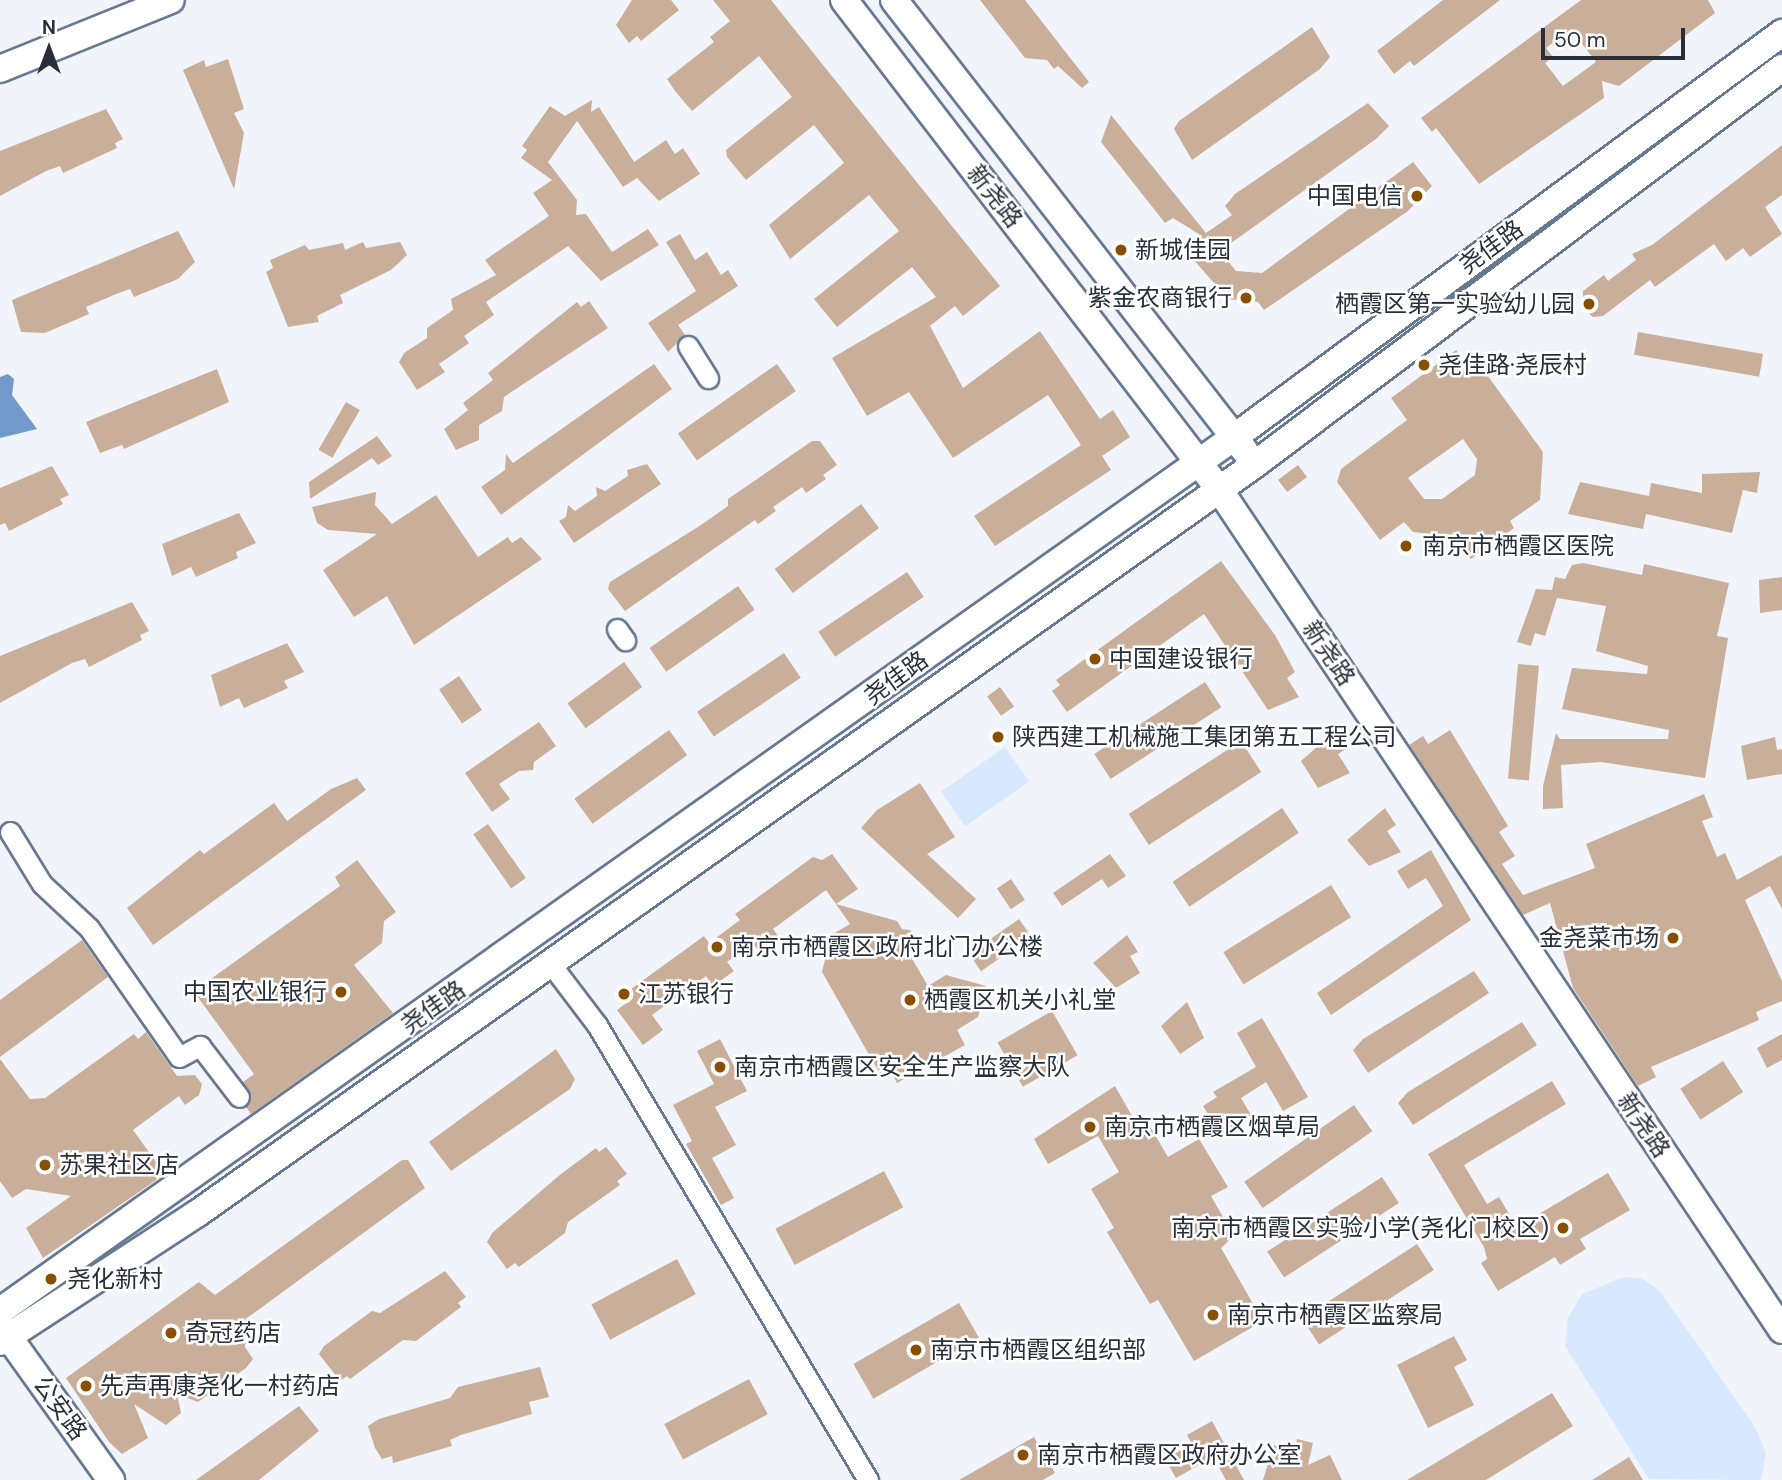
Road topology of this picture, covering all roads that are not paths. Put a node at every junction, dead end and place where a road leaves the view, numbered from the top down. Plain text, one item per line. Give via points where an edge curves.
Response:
1 (171, 0) edge
2 (844, 0) edge
3 (894, 0) edge
4 (1782, 33) edge
5 (1782, 68) edge
6 (0, 69) edge
7 (688, 346) dead end
8 (708, 378) dead end
9 (1236, 436) junction
10 (1199, 462) junction
11 (1254, 465) junction
12 (1219, 489) junction
13 (10, 832) dead end
14 (550, 963) junction
15 (239, 1097) dead end
16 (0, 1311) edge
17 (1782, 1330) edge
18 (3, 1335) edge
19 (111, 1480) edge
20 (868, 1480) edge

1 - 6 main road
2 - 10 main road, 新尧路
3 - 9 main road, 新尧路
4 - 9 main road, 尧佳路
5 - 11 main road, 尧佳路
7 - 8 street
9 - 10 main road, 尧佳路
9 - 11 main road, 新尧路
10 - 12 main road, 新尧路
10 - 16 main road, 尧佳路
11 - 12 main road, 尧佳路
12 - 14 main road, 尧佳路
12 - 17 main road, 新尧路
13 - 15 street via 42,884 89,928 179,1057 200,1046
14 - 18 main road, 尧佳路 via 198,1213
14 - 20 street via 597,1025
18 - 19 main road, 公安路

